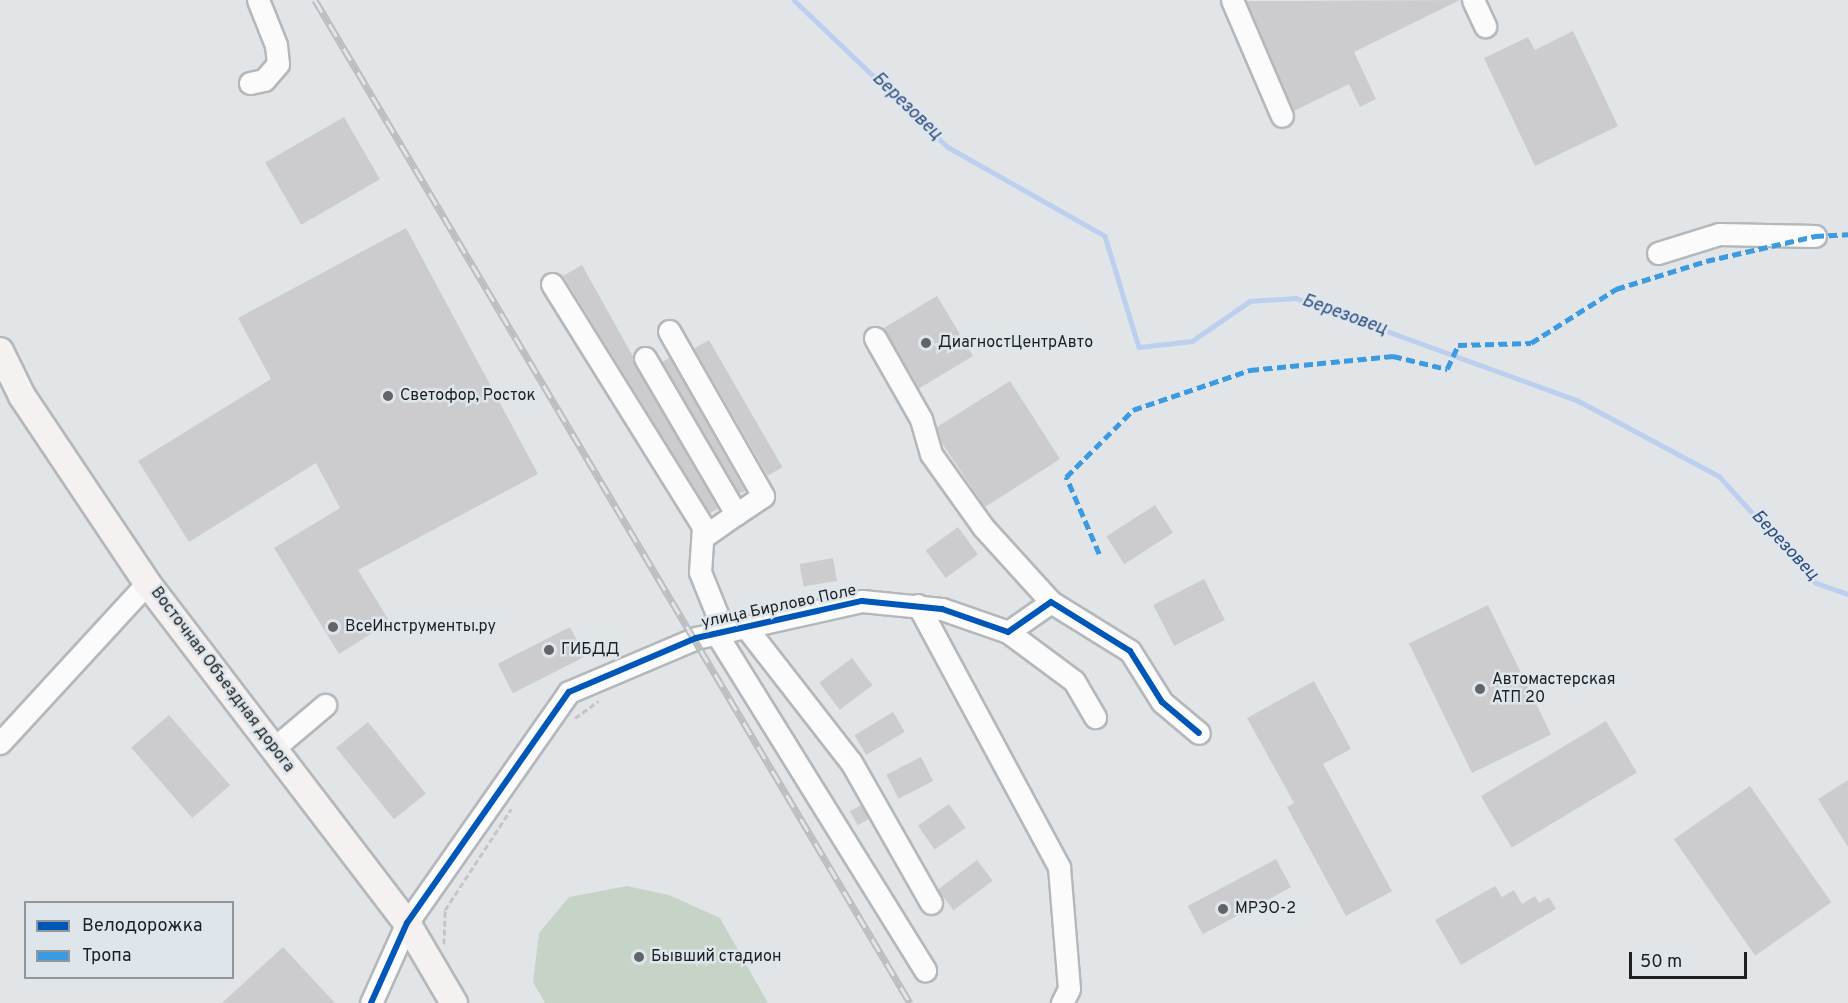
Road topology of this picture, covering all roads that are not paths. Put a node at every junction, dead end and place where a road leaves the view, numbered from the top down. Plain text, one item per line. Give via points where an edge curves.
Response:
1 (258, 0) edge
2 (1232, 0) edge
3 (1473, 0) edge
4 (1485, 26) dead end
5 (250, 83) dead end
6 (1282, 116) dead end
7 (1815, 236) dead end
8 (1658, 253) dead end
9 (552, 284) dead end
10 (669, 331) dead end
11 (875, 338) dead end
12 (0, 351) edge
13 (645, 358) dead end
14 (736, 514) junction
15 (704, 536) junction
16 (147, 583) junction
17 (1051, 602) junction
18 (918, 605) junction
19 (745, 626) junction
20 (1008, 632) junction
21 (716, 633) junction
22 (325, 705) dead end
23 (1095, 717) dead end
24 (1199, 733) dead end
25 (0, 744) edge
26 (274, 748) junction
27 (931, 903) dead end
28 (407, 923) junction
29 (925, 970) dead end
30 (371, 1003) edge
31 (454, 1003) edge
32 (1062, 1003) edge

1 - 5 street via 276,45 278,64 264,80
2 - 6 street
3 - 4 street
7 - 8 street via 1719,234
9 - 15 street via 703,527
10 - 14 street via 763,496
11 - 17 street via 921,419 931,454 983,527
12 - 16 main road, Восточная Объездная дорога via 22,396
13 - 14 street
14 - 15 street
15 - 21 street via 700,572 717,614
16 - 25 street
16 - 26 main road, Восточная Объездная дорога
17 - 20 street
17 - 24 street via 1130,651 1162,702
18 - 19 street, улица Бирлово Поле via 862,601
18 - 20 street, улица Бирлово Поле
18 - 32 street via 1059,867 1069,989
19 - 21 street, улица Бирлово Поле
19 - 27 street, улица Бирлово Поле via 851,762
20 - 23 street, улица Бирлово Поле via 1074,681
21 - 28 street, улица Бирлово Поле via 569,692
21 - 29 street
22 - 26 street
26 - 28 main road, Восточная Объездная дорога
28 - 30 street, улица Бирлово Поле
28 - 31 main road, Восточная Объездная дорога

